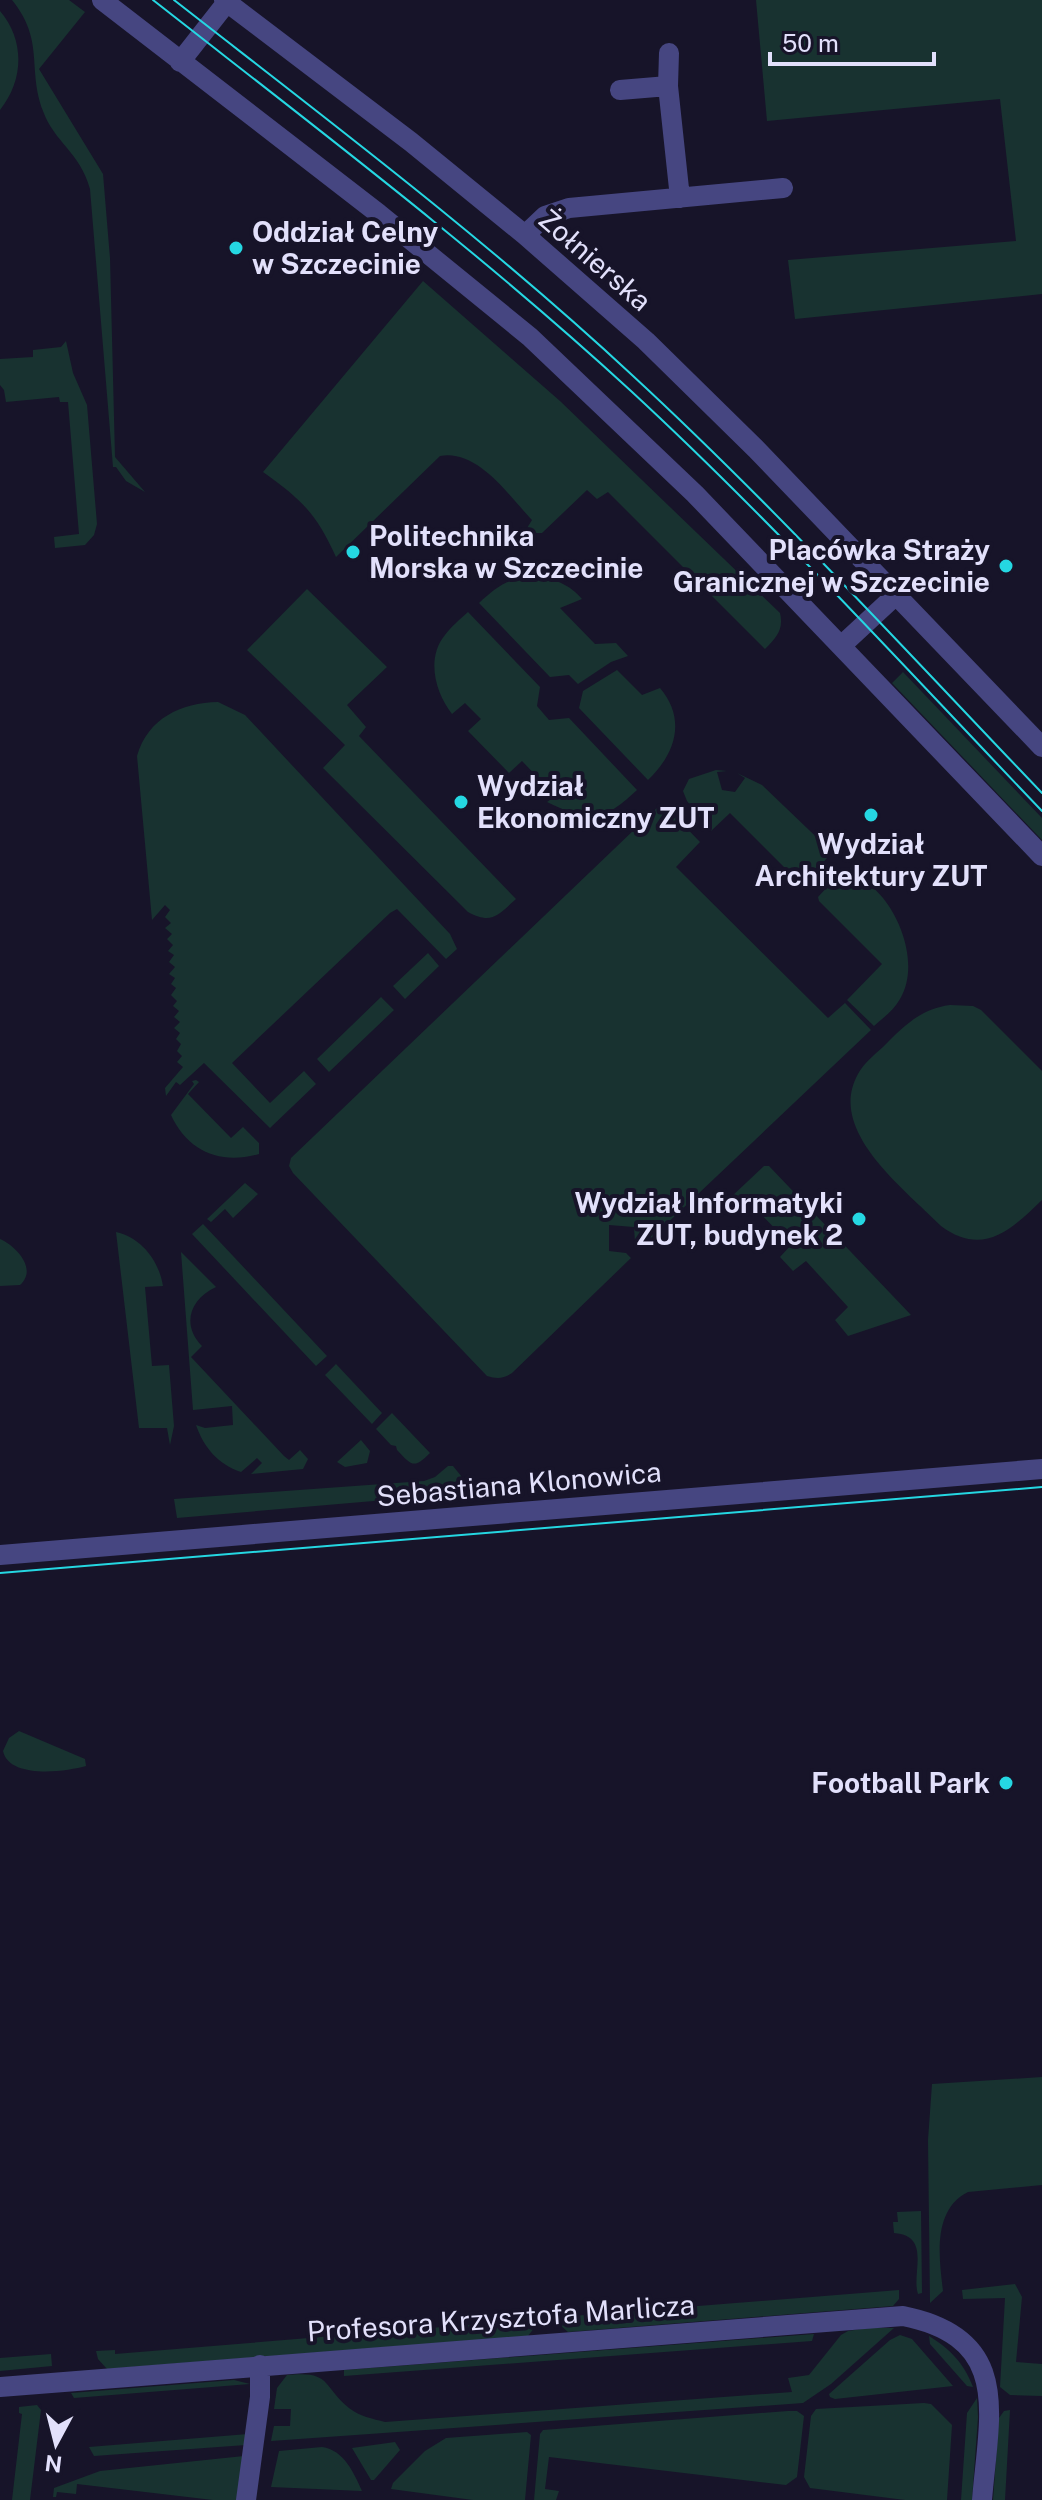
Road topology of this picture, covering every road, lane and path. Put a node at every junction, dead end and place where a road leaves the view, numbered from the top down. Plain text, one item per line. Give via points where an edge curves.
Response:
1 (102, 0) edge
2 (226, 1) edge
3 (669, 53) dead end
4 (180, 62) junction
5 (668, 86) junction
6 (620, 90) dead end
7 (783, 188) dead end
8 (680, 198) junction
9 (525, 235) junction
10 (896, 595) junction
11 (841, 646) junction
12 (1042, 747) edge
13 (1042, 856) edge
14 (1042, 1469) edge
15 (0, 1555) edge
16 (260, 2365) junction
17 (0, 2387) edge
18 (246, 2500) edge
19 (982, 2500) edge

1 - 4 street
2 - 4 street, Żołnierska
2 - 9 street, Żołnierska
3 - 5 street
4 - 11 street via 530,337 695,494
5 - 6 street
5 - 8 street
7 - 8 street
8 - 9 street via 560,210
9 - 10 street, Żołnierska via 679,371
10 - 11 street
10 - 12 street, Żołnierska
11 - 13 street
14 - 15 street, Sebastiana Klonowica
16 - 17 street, Profesora Krzysztofa Marlicza
16 - 18 street
16 - 19 street, Profesora Krzysztofa Marlicza via 903,2316 958,2338 985,2372 989,2398

